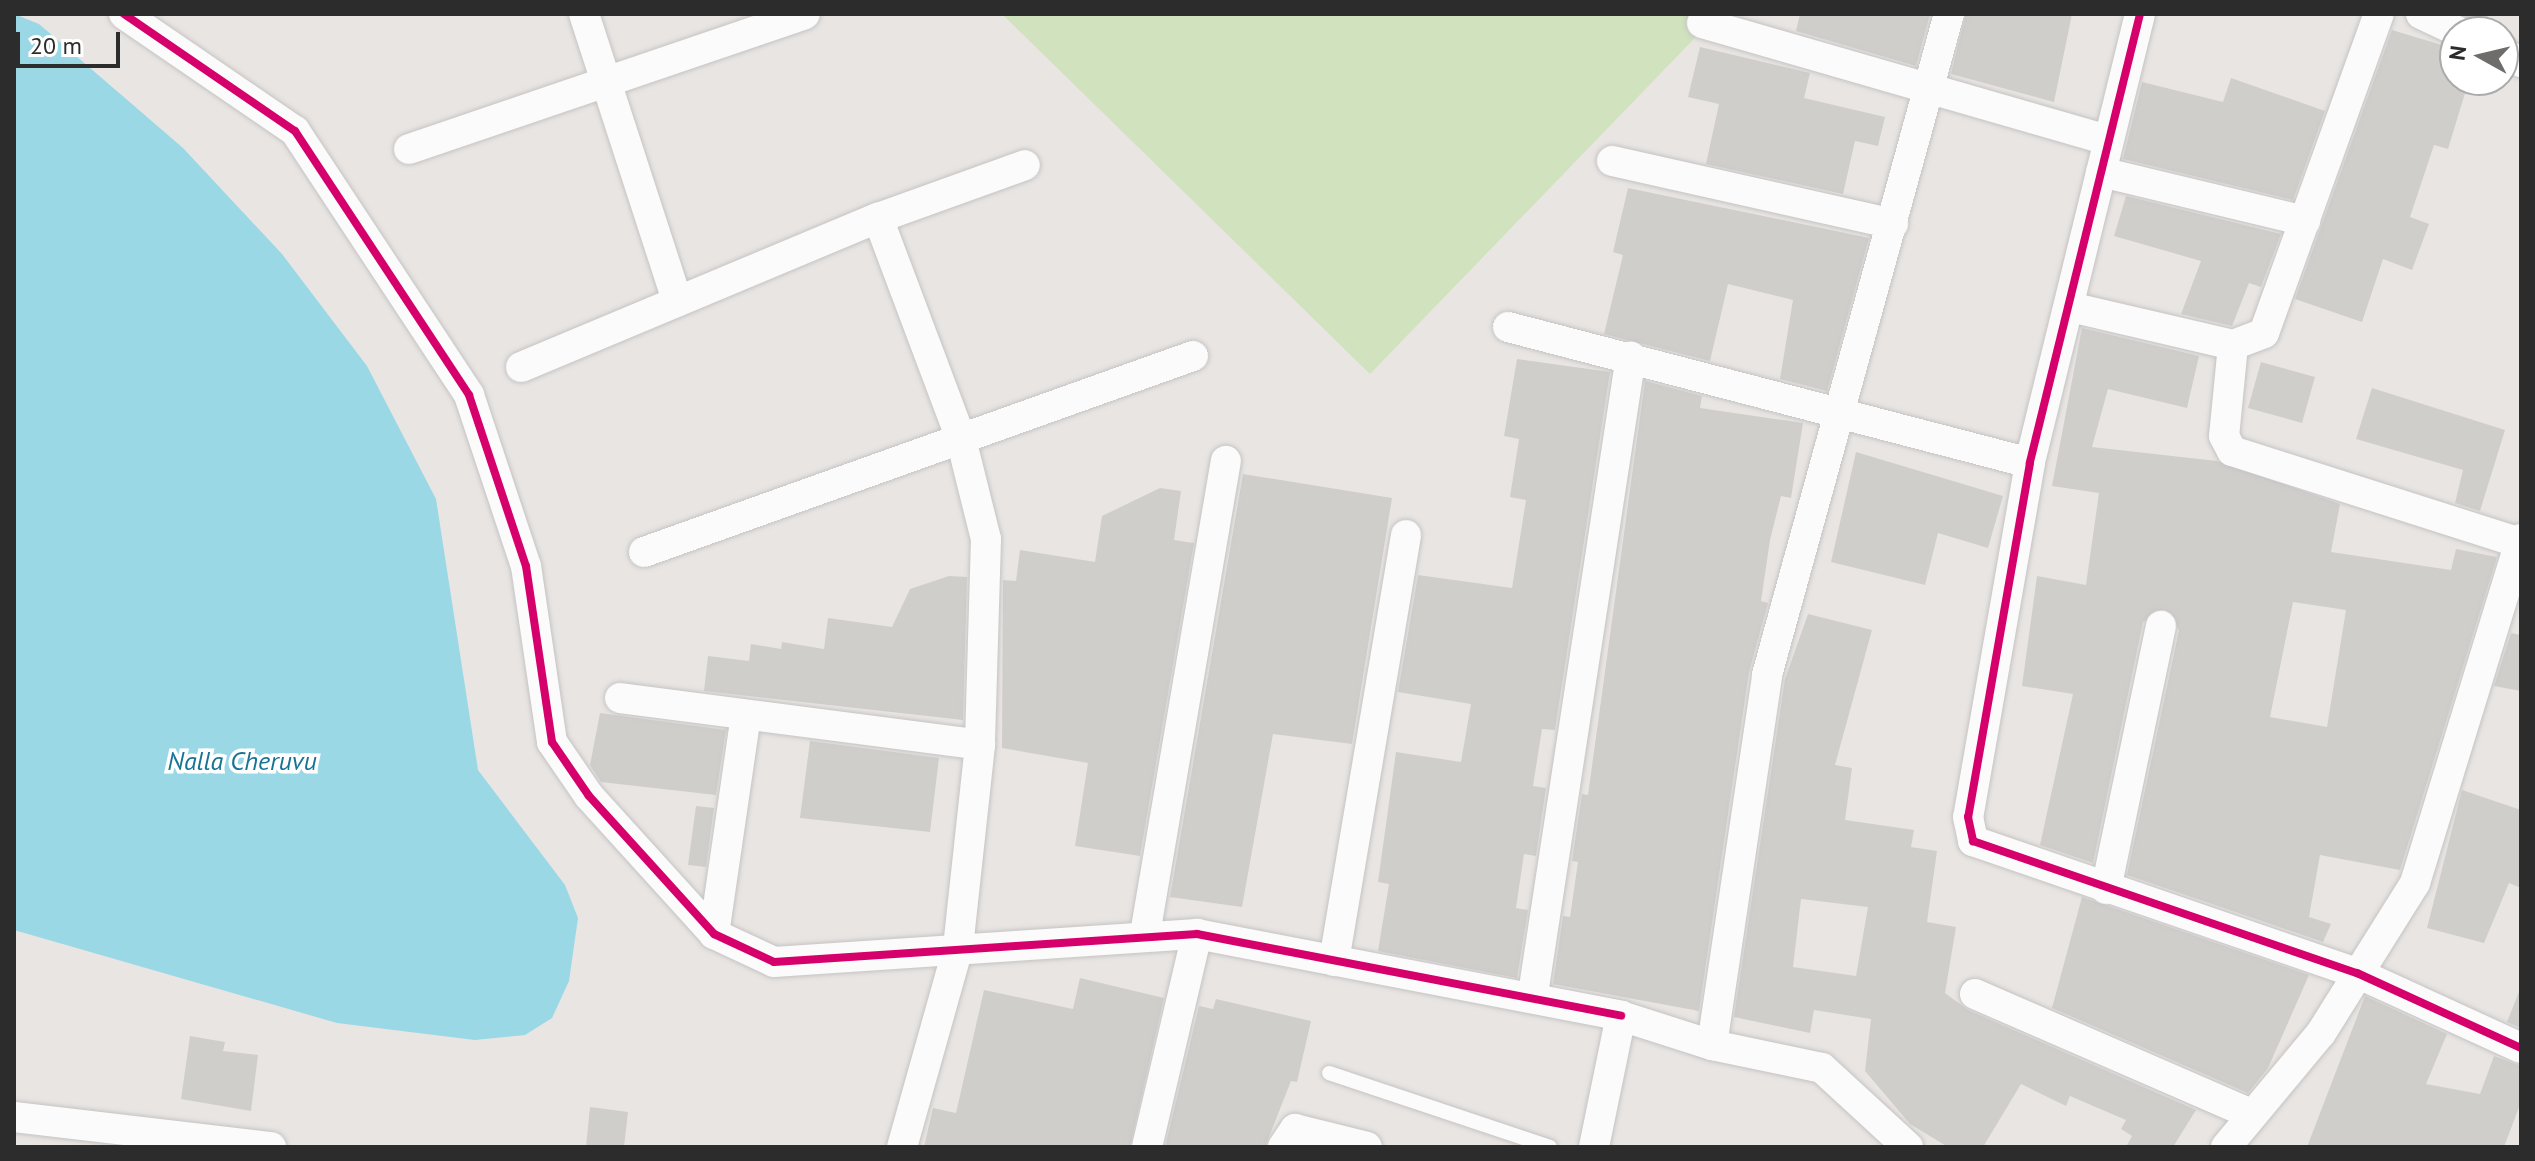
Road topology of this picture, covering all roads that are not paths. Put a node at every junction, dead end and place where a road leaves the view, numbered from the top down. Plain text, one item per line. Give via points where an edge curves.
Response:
1 (124, 14) edge
2 (584, 14) edge
3 (805, 14) edge
4 (1949, 14) edge
5 (2140, 14) edge
6 (2379, 14) edge
7 (1702, 23) dead end
8 (608, 84) junction
9 (1930, 92) junction
10 (2107, 140) junction
11 (409, 149) dead end
12 (1612, 161) dead end
13 (1025, 165) dead end
14 (2101, 172) junction
15 (878, 218) junction
16 (2305, 221) junction
17 (1893, 224) junction
18 (677, 300) junction
19 (2070, 307) junction
20 (1508, 327) dead end
21 (2233, 345) junction
22 (1193, 356) dead end
23 (1631, 356) junction
24 (521, 367) dead end
25 (1843, 414) junction
26 (961, 439) junction
27 (1226, 461) dead end
28 (2030, 463) junction
29 (1406, 535) dead end
30 (2520, 541) edge
31 (644, 552) dead end
32 (2513, 595) edge
33 (2161, 626) dead end
34 (620, 698) dead end
35 (746, 715) junction
36 (980, 745) junction
37 (2106, 889) junction
38 (714, 934) junction
39 (1145, 934) junction
40 (1197, 934) junction
41 (958, 948) junction
42 (1334, 961) junction
43 (2357, 973) junction
44 (1533, 994) junction
45 (1975, 994) dead end
46 (1621, 1016) junction
47 (1712, 1045) junction
48 (2521, 1048) edge
49 (1329, 1073) dead end
50 (2251, 1114) junction
51 (14, 1117) edge
52 (271, 1147) edge
53 (902, 1147) edge
54 (1147, 1147) edge
55 (1283, 1147) edge
56 (1367, 1147) edge
57 (1550, 1147) edge
58 (1594, 1147) edge
59 (1908, 1147) edge
60 (2226, 1147) edge

1 - 38 street via 295,131 469,395 526,566 552,742 589,796
2 - 8 street
3 - 8 street
4 - 9 street
5 - 10 street
6 - 16 street
7 - 9 street
8 - 11 street
8 - 18 street
9 - 10 street
9 - 17 street
10 - 14 street
12 - 17 street
13 - 15 street
14 - 16 street
14 - 19 street
15 - 18 street
15 - 26 street
16 - 21 street via 2264,333
17 - 25 street
18 - 24 street
19 - 21 street
19 - 28 street
20 - 23 street
21 - 30 street via 2224,436 2232,451
22 - 26 street
23 - 25 street
23 - 44 street
25 - 28 street
25 - 47 street via 1767,675
26 - 31 street
26 - 36 street via 986,539
27 - 39 street
28 - 37 street via 1968,817 1973,841 1991,851
29 - 42 street
30 - 32 street
32 - 43 street via 2415,883
33 - 37 street
34 - 35 street
35 - 36 street
35 - 38 street
36 - 41 street
37 - 43 street
38 - 41 street via 774,962 856,962
39 - 40 street
39 - 41 street
40 - 42 street
40 - 54 street
41 - 53 street
42 - 44 street
43 - 48 street
43 - 50 street via 2321,1033
44 - 46 street
45 - 50 street
46 - 47 street
46 - 58 street
47 - 59 street via 1822,1068
49 - 57 lane
50 - 60 street
51 - 52 street
55 - 56 street via 1295,1129

